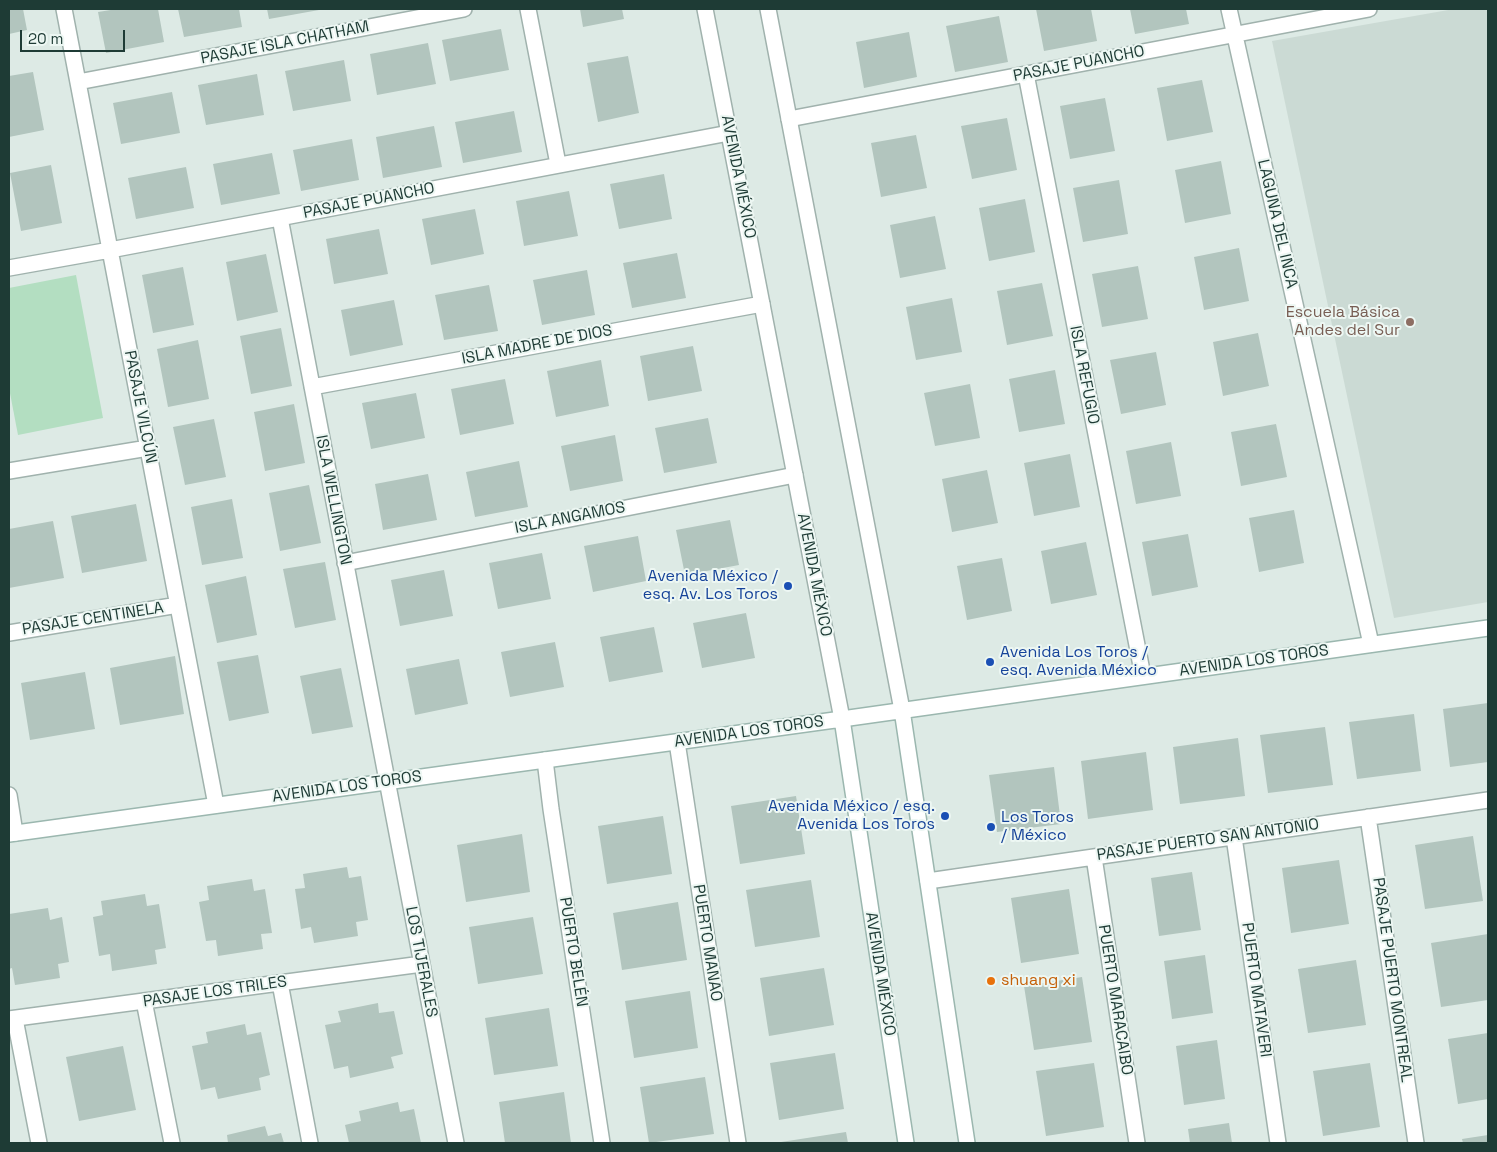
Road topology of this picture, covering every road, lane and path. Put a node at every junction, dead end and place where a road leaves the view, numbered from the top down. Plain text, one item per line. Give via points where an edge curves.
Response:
1 (64, 9) edge
2 (464, 9) edge
3 (528, 9) edge
4 (705, 9) edge
5 (768, 9) edge
6 (1229, 9) edge
7 (1369, 9) edge
8 (1234, 34) junction
9 (1026, 74) junction
10 (78, 82) junction
11 (789, 119) junction
12 (729, 133) junction
13 (558, 164) junction
14 (280, 218) junction
15 (110, 250) junction
16 (9, 268) edge
17 (762, 304) junction
18 (312, 387) junction
19 (148, 448) junction
20 (9, 472) edge
21 (795, 474) junction
22 (345, 563) junction
23 (178, 605) junction
24 (1488, 628) edge
25 (9, 633) edge
26 (1372, 644) junction
27 (1143, 676) junction
28 (902, 710) junction
29 (842, 719) junction
30 (677, 742) junction
31 (545, 760) junction
32 (387, 782) junction
33 (9, 795) edge
34 (1488, 800) edge
35 (216, 805) junction
36 (1368, 817) junction
37 (12, 833) edge
38 (1234, 837) junction
39 (1094, 857) junction
40 (928, 881) junction
41 (422, 964) junction
42 (280, 983) junction
43 (144, 1001) junction
44 (12, 1019) edge
45 (39, 1143) edge
46 (172, 1143) edge
47 (310, 1143) edge
48 (456, 1143) edge
49 (602, 1143) edge
50 (738, 1143) edge
51 (906, 1143) edge
52 (968, 1143) edge
53 (1137, 1143) edge
54 (1278, 1143) edge
55 (1416, 1143) edge

1 - 10 street, PASAJE VILCÚN
2 - 10 street, PASAJE ISLA CHATHAM
3 - 13 street
4 - 12 street, AVENIDA MÉXICO
5 - 11 street
6 - 8 street, LAGUNA DEL INCA
7 - 8 street, PASAJE PUANCHO
8 - 9 street, PASAJE PUANCHO
8 - 26 street, LAGUNA DEL INCA
9 - 11 street, PASAJE PUANCHO
9 - 27 street, ISLA REFUGIO
10 - 15 street, PASAJE VILCÚN
11 - 28 street
12 - 13 street, PASAJE PUANCHO
12 - 17 street, AVENIDA MÉXICO
13 - 14 street, PASAJE PUANCHO
14 - 15 street, PASAJE PUANCHO
14 - 18 street, ISLA WELLINGTON
15 - 16 street, PASAJE PUANCHO
15 - 19 street, PASAJE VILCÚN
17 - 18 street, ISLA MADRE DE DIOS
17 - 21 street, AVENIDA MÉXICO
18 - 22 street, ISLA WELLINGTON
19 - 20 street
19 - 23 street, PASAJE VILCÚN
21 - 22 street, ISLA ANGAMOS
21 - 29 street, AVENIDA MÉXICO
22 - 32 street, ISLA WELLINGTON
23 - 25 street, PASAJE CENTINELA
23 - 35 street, PASAJE VILCÚN
24 - 26 street, AVENIDA LOS TOROS
26 - 27 street, AVENIDA LOS TOROS
27 - 28 street, AVENIDA LOS TOROS
28 - 29 street, AVENIDA LOS TOROS
28 - 40 street
29 - 30 street, AVENIDA LOS TOROS
29 - 51 street, AVENIDA MÉXICO
30 - 31 street, AVENIDA LOS TOROS
30 - 50 street, PUERTO MANAO
31 - 32 street, AVENIDA LOS TOROS
31 - 49 street, PUERTO BELÉN
32 - 35 street, AVENIDA LOS TOROS
32 - 41 street, LOS TIJERALES
33 - 37 street
34 - 36 street, PASAJE PUERTO SAN ANTONIO
35 - 37 street, AVENIDA LOS TOROS
36 - 38 street, PASAJE PUERTO SAN ANTONIO
36 - 55 street, PASAJE PUERTO MONTREAL
38 - 39 street, PASAJE PUERTO SAN ANTONIO
38 - 54 street, PUERTO MATAVERI
39 - 40 street, PASAJE PUERTO SAN ANTONIO
39 - 53 street, PUERTO MARACAIBO
40 - 52 street
41 - 42 street, PASAJE LOS TRILES
41 - 48 street, LOS TIJERALES
42 - 43 street, PASAJE LOS TRILES
42 - 47 street
43 - 44 street, PASAJE LOS TRILES
43 - 46 street
44 - 45 street

